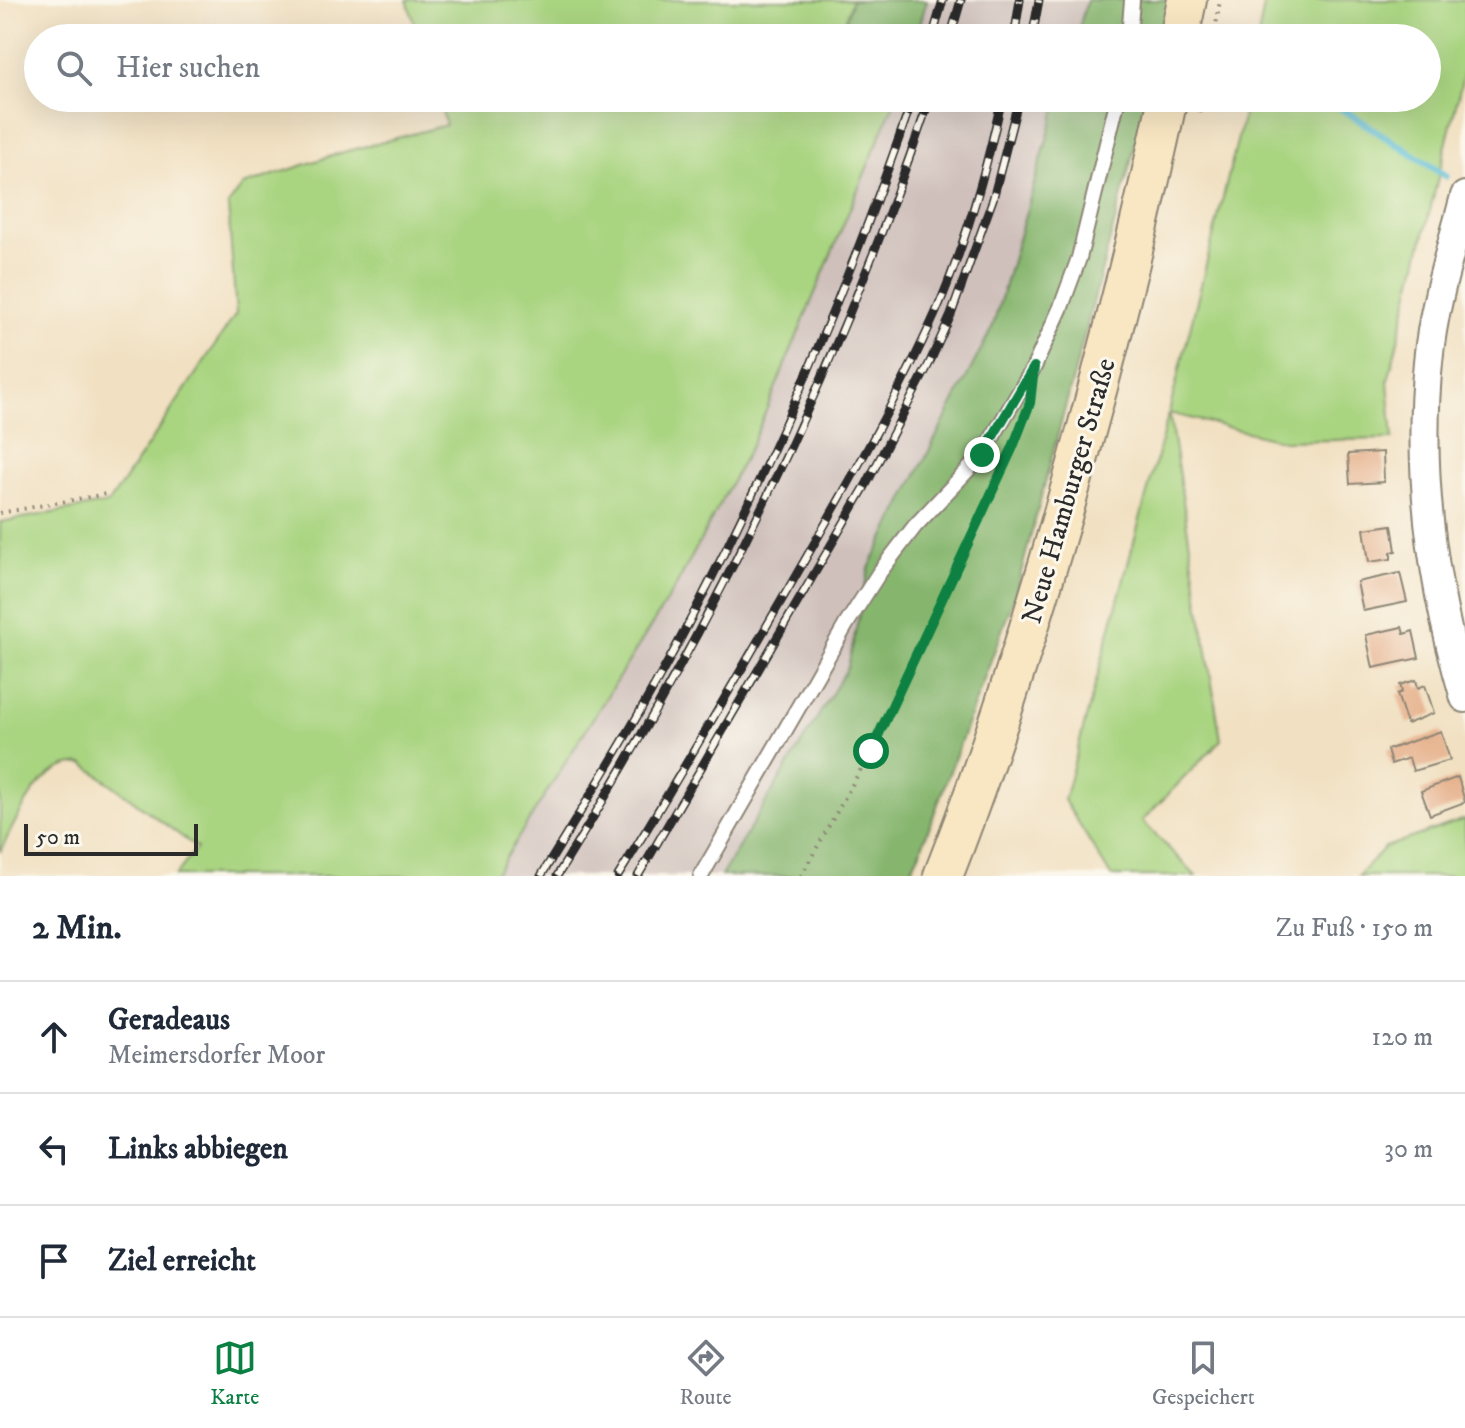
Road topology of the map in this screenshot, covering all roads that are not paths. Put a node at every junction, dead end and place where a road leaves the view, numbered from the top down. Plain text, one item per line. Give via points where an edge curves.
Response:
1 (1132, 0) edge
2 (1187, 0) edge
3 (1130, 24) edge
4 (1182, 24) edge
5 (1115, 112) edge
6 (1165, 112) edge
7 (1465, 196) edge
8 (1465, 698) edge
9 (701, 876) edge
10 (943, 876) edge

1 - 3 lane
2 - 4 main road
5 - 9 lane via 1079,258 1034,367 982,455 879,573
6 - 10 main road, Neue Hamburger Straße via 1106,363 1036,606
7 - 8 street via 1428,359 1424,431 1438,589

